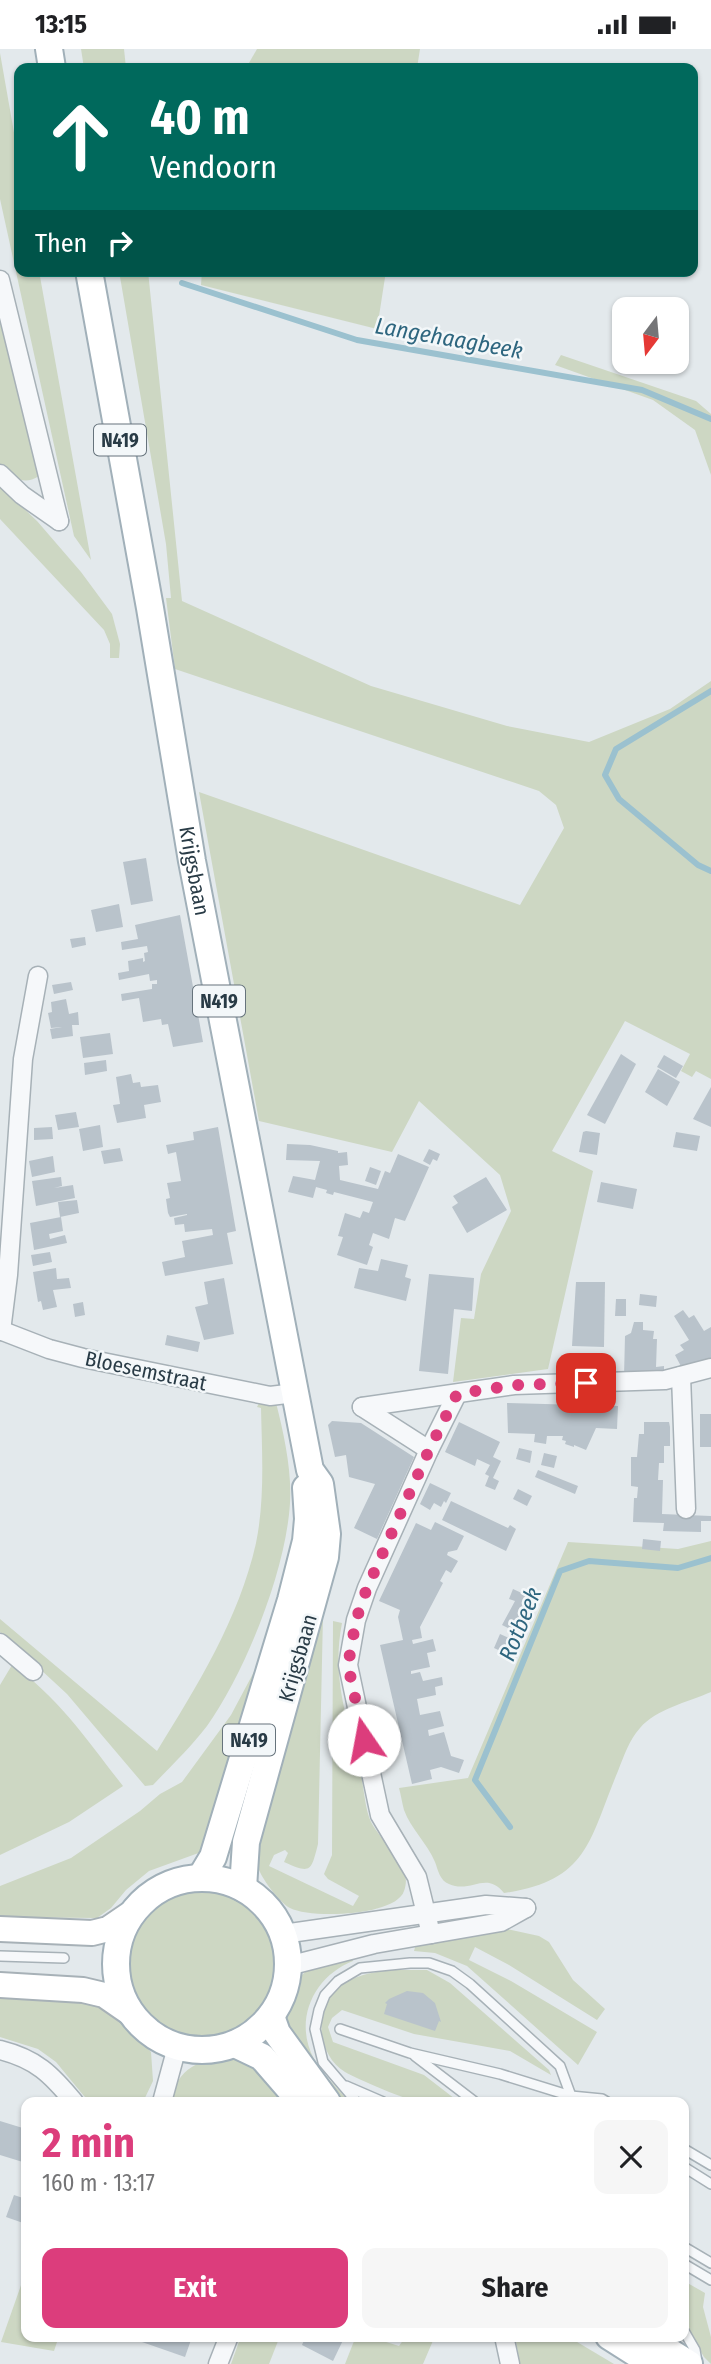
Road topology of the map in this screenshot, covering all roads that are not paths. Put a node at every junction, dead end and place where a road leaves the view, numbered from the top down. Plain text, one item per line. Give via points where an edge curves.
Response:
1 (90, 277) edge
2 (0, 280) edge
3 (0, 474) edge
4 (38, 977) dead end
5 (1, 1330) edge
6 (711, 1368) edge
7 (681, 1376) junction
8 (295, 1393) junction
9 (457, 1394) junction
10 (429, 1450) junction
11 (310, 1470) junction
12 (686, 1509) dead end
13 (0, 1643) edge
14 (33, 1671) dead end
15 (201, 1877) junction
16 (243, 1888) junction
17 (427, 1914) junction
18 (130, 1915) junction
19 (0, 1929) edge
20 (283, 1934) junction
21 (431, 1934) junction
22 (0, 1956) edge
23 (64, 1958) dead end
24 (288, 1966) junction
25 (0, 1985) edge
26 (130, 2013) junction
27 (271, 2016) junction
28 (340, 2029) dead end
29 (235, 2044) junction
30 (177, 2047) junction
31 (0, 2050) edge
32 (411, 2053) junction
33 (334, 2093) edge
34 (70, 2097) edge
35 (163, 2097) edge
36 (298, 2097) edge
37 (356, 2097) edge
38 (468, 2097) edge
39 (569, 2097) edge
40 (574, 2097) edge
41 (689, 2152) edge
42 (711, 2165) edge
43 (689, 2170) edge
44 (711, 2184) edge
45 (689, 2250) edge
46 (711, 2263) edge
47 (689, 2267) edge
48 (711, 2280) edge
49 (689, 2340) edge
50 (227, 2342) edge
51 (505, 2342) edge
52 (628, 2342) edge
53 (631, 2342) edge
54 (218, 2364) edge
55 (510, 2364) edge
56 (653, 2364) edge
57 (689, 2364) edge
58 (698, 2364) edge

1 - 8 main road, Krijgsbaan / N419 via 192,861
2 - 3 street via 59,521
4 - 5 street via 23,1059
5 - 8 street, Bloesemstraat via 83,1358 270,1396
6 - 7 street
7 - 9 street via 514,1385
7 - 12 street
8 - 11 main road, Krijgsbaan / N419
9 - 10 street
9 - 10 street via 362,1407
10 - 17 street via 367,1588 348,1665 380,1815 417,1877
11 - 15 main road, Krijgsbaan / N419 via 306,1541 291,1600 213,1857
11 - 16 main road, Krijgsbaan / N419 via 320,1484 327,1534 325,1557 246,1842
13 - 14 street
15 - 16 main road
15 - 18 main road via 173,1882 149,1895
16 - 20 main road via 260,1900
17 - 20 street
17 - 21 street
17 - 21 street via 486,1905 526,1908 501,1922
18 - 19 main road via 92,1933
18 - 26 main road via 118,1938 114,1964 118,1990
20 - 24 main road
21 - 24 street
22 - 23 lane
24 - 27 main road via 284,1992
25 - 26 main road via 104,1994
26 - 30 main road via 151,2034
27 - 29 main road
27 - 33 main road via 277,2033
28 - 32 lane
29 - 30 main road via 206,2050
29 - 36 main road via 262,2057
30 - 35 street
31 - 34 street via 38,2064
32 - 38 lane
32 - 39 lane via 500,2074
33 - 37 lane
33 - 40 lane via 315,2029 325,1995 360,1968 429,1963 470,1984 560,2066
41 - 42 lane
43 - 44 lane
45 - 46 lane
47 - 48 lane
49 - 58 lane
50 - 54 street
51 - 55 street
52 - 56 main road
53 - 57 main road

